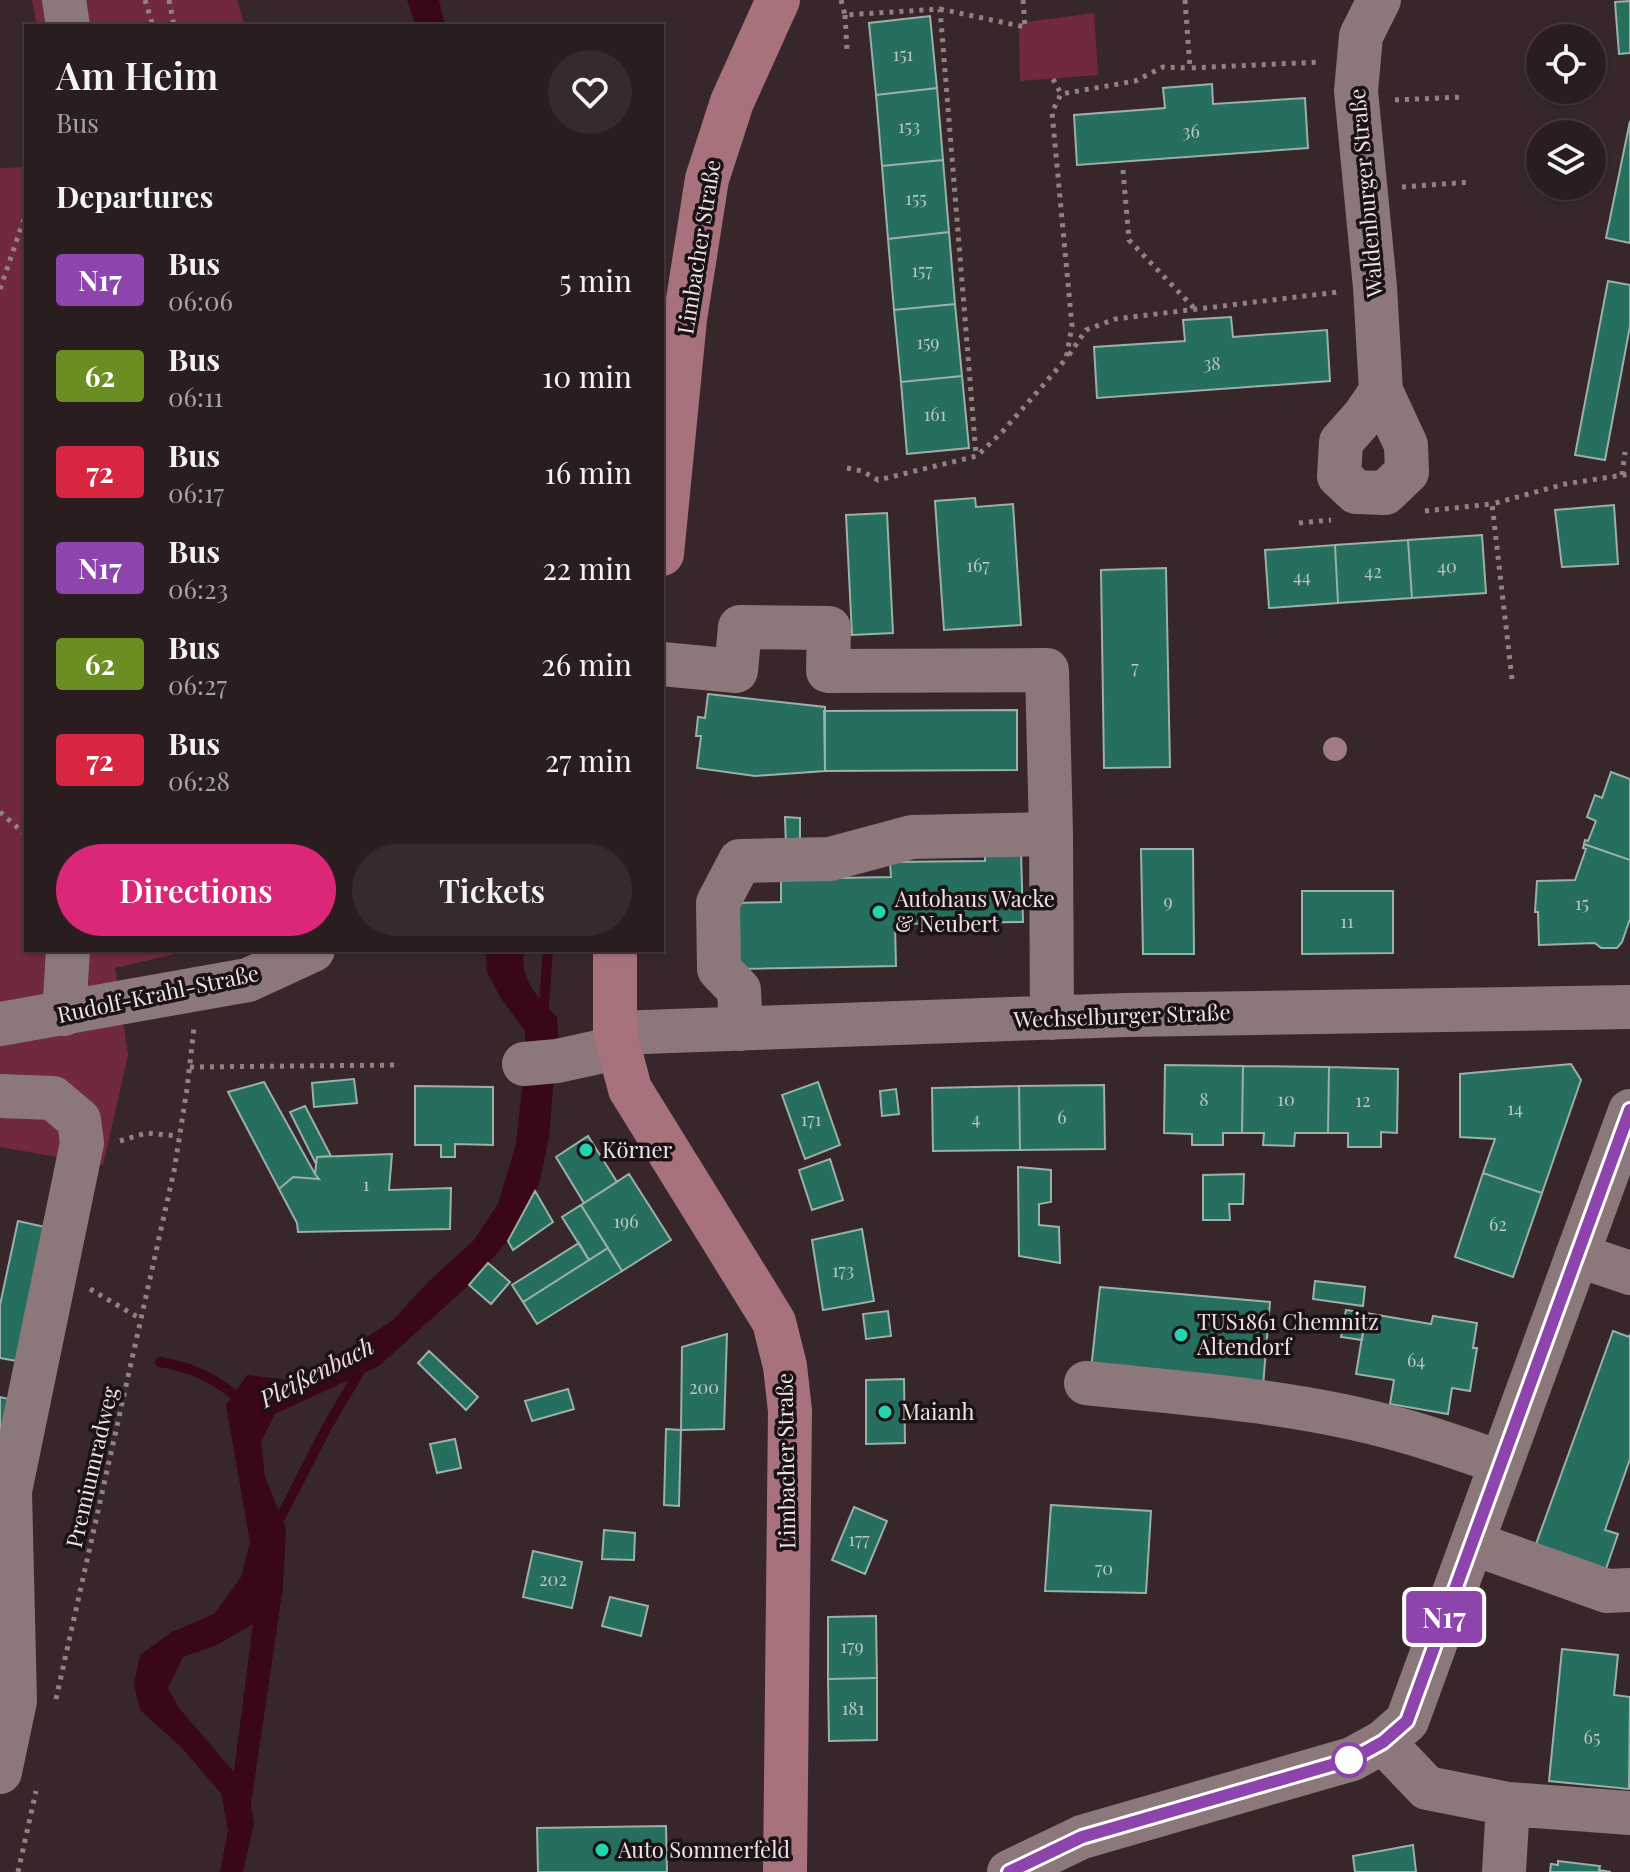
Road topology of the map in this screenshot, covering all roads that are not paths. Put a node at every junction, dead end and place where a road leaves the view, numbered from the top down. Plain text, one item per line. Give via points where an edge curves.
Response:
1 (64, 0) edge
2 (778, 0) edge
3 (1379, 0) edge
4 (68, 24) edge
5 (1381, 391) dead end
6 (664, 534) edge
7 (664, 664) edge
8 (1051, 834) junction
9 (68, 952) edge
10 (309, 952) edge
11 (615, 952) edge
12 (1630, 1007) edge
13 (64, 1014) junction
14 (1052, 1018) junction
15 (0, 1024) edge
16 (741, 1029) junction
17 (616, 1041) junction
18 (540, 1063) dead end
19 (0, 1096) edge
20 (1630, 1111) edge
21 (1577, 1255) junction
22 (1630, 1273) edge
23 (1086, 1383) dead end
24 (1499, 1462) junction
25 (1472, 1543) junction
26 (1630, 1590) edge
27 (1383, 1742) junction
28 (19, 1777) edge
29 (1508, 1804) junction
30 (1630, 1813) edge
31 (785, 1872) edge
32 (1009, 1872) edge
33 (1504, 1872) edge

1 - 4 street
2 - 6 main road, Limbacher Straße via 732,102 707,179 685,319
3 - 5 street, Waldenburger Straße via 1361,36 1358,102
7 - 8 street via 736,671 740,627 829,628 828,671 1047,670
8 - 14 street
8 - 16 street via 912,837 830,859 740,861 718,903 719,969 739,990
9 - 13 street
10 - 13 street, Rudolf-Krahl-Straße via 248,980
11 - 17 main road, Limbacher Straße
12 - 14 street, Wechselburger Straße
13 - 15 street, Rudolf-Krahl-Straße
14 - 16 street, Wechselburger Straße
16 - 17 street, Wechselburger Straße
17 - 18 street, Wechselburger Straße
17 - 31 main road, Limbacher Straße via 630,1089 774,1322 785,1366 790,1411
19 - 28 street via 53,1098 79,1120 82,1143 10,1491
20 - 21 street
21 - 22 street
21 - 24 street
23 - 24 street via 1327,1413
24 - 25 street
25 - 26 street via 1607,1591
25 - 27 street via 1407,1721
27 - 29 street via 1427,1788
27 - 32 street via 1352,1759 1082,1837
29 - 30 street
29 - 33 street

